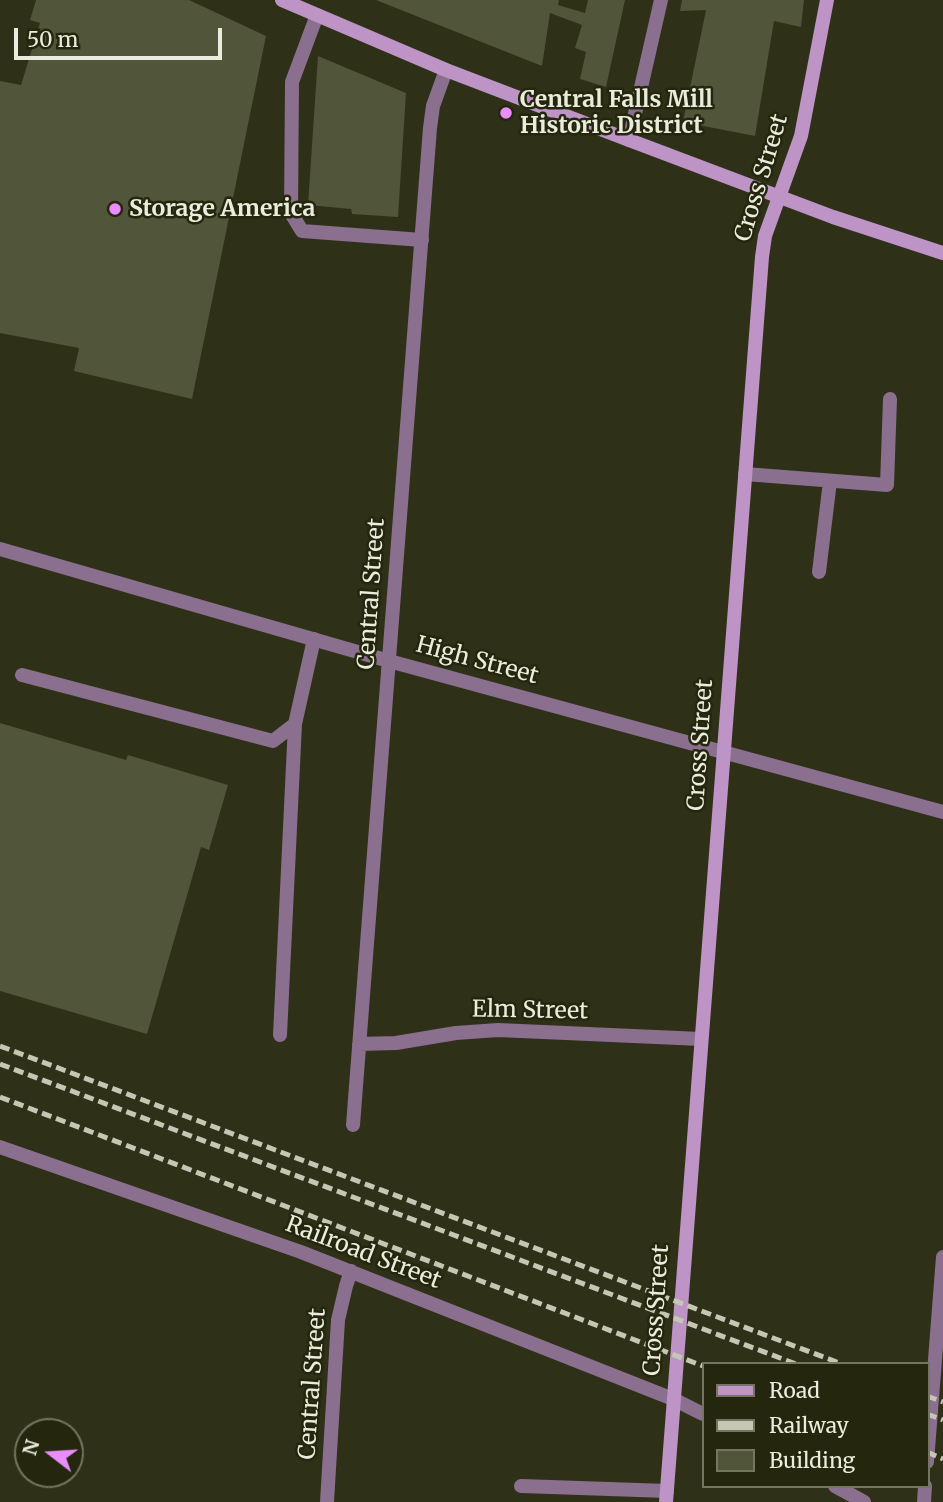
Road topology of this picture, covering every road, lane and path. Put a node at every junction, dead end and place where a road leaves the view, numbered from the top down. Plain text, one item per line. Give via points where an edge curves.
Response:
1 (282, 0) edge
2 (661, 0) edge
3 (827, 0) edge
4 (317, 15) junction
5 (446, 69) junction
6 (629, 140) junction
7 (779, 197) junction
8 (422, 240) junction
9 (943, 253) edge
10 (890, 399) dead end
11 (745, 474) junction
12 (831, 481) junction
13 (0, 549) edge
14 (819, 572) dead end
15 (314, 639) junction
16 (389, 660) junction
17 (22, 675) dead end
18 (295, 724) junction
19 (724, 751) junction
20 (943, 812) edge
21 (280, 1035) dead end
22 (701, 1039) junction
23 (359, 1044) junction
24 (353, 1125) dead end
25 (0, 1147) edge
26 (943, 1257) edge
27 (351, 1271) junction
28 (673, 1399) junction
29 (702, 1414) edge
30 (929, 1435) edge
31 (521, 1486) dead end
32 (839, 1488) edge
33 (666, 1497) edge
34 (327, 1502) edge
35 (864, 1502) edge

1 - 4 main road
2 - 6 street
3 - 7 main road, Cross Street via 801,136
4 - 5 main road
4 - 8 street via 292,82 291,213 303,231
5 - 6 main road
5 - 8 street, Central Street via 433,106
6 - 7 main road
7 - 9 main road
7 - 11 main road, Cross Street via 762,257
8 - 16 street, Central Street
10 - 12 street via 887,485
11 - 12 street
11 - 19 main road, Cross Street
12 - 14 street
13 - 15 street, High Street
15 - 16 street, High Street
15 - 18 street
16 - 19 street, High Street
16 - 23 street, Central Street
17 - 18 street via 273,741
18 - 21 street
19 - 20 street, High Street
19 - 22 main road, Cross Street
22 - 23 street, Elm Street via 498,1030
22 - 28 main road, Cross Street
23 - 24 street, Central Street
25 - 27 street, Railroad Street
26 - 30 street
27 - 28 street, Railroad Street
27 - 34 street, Central Street via 338,1320
28 - 29 street, Railroad Street
28 - 33 main road, Cross Street
31 - 33 street
32 - 35 street

